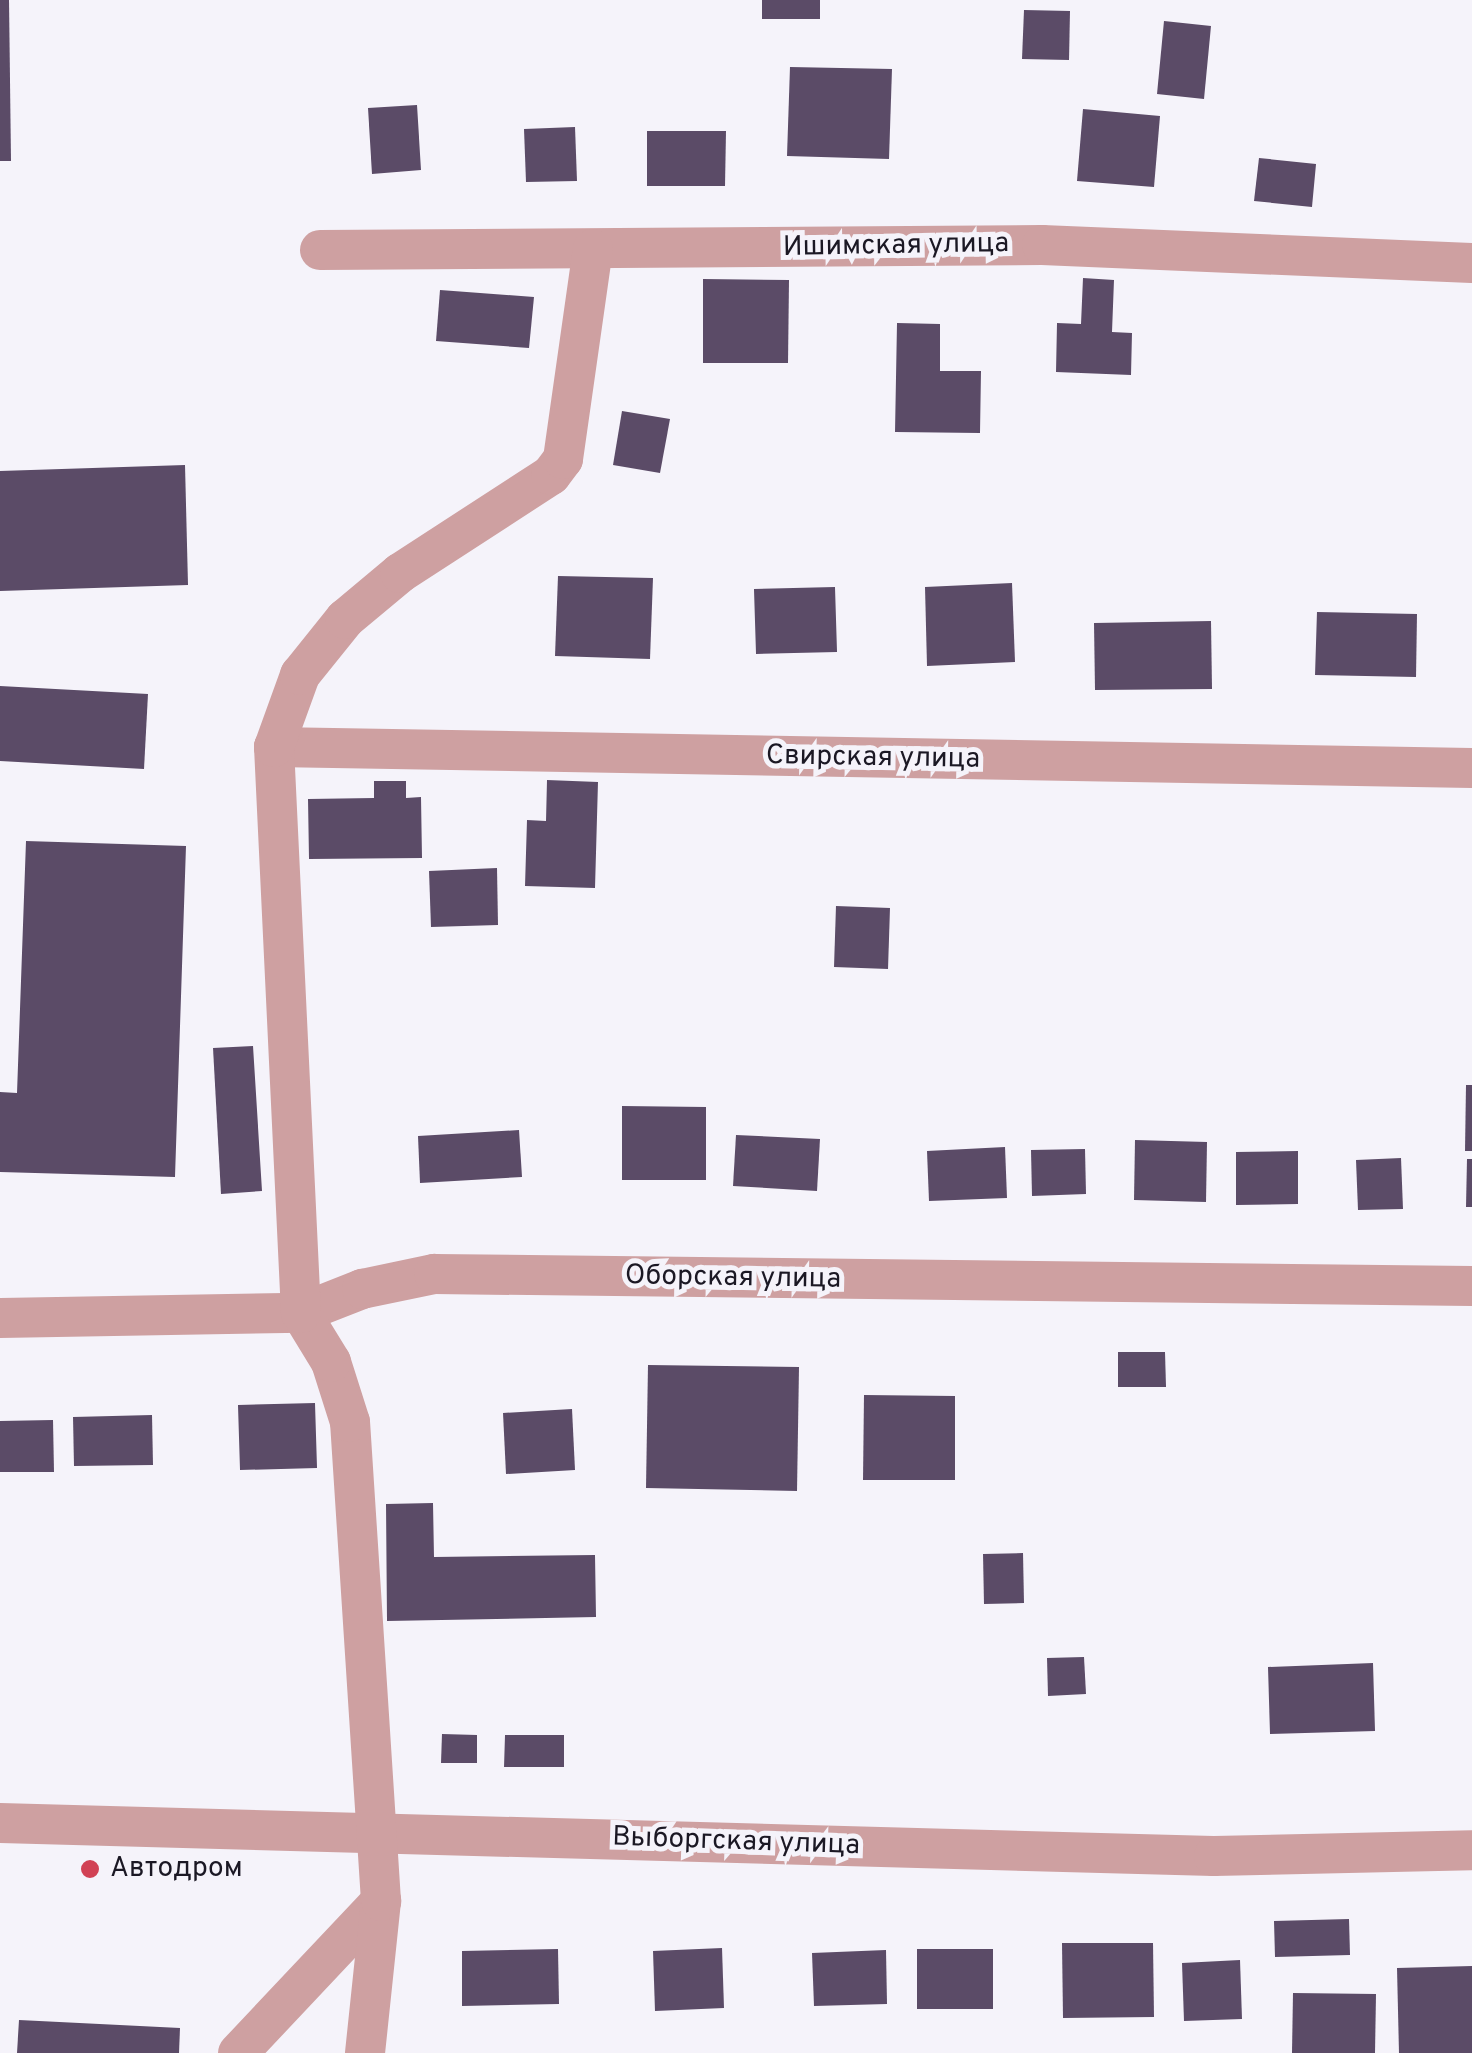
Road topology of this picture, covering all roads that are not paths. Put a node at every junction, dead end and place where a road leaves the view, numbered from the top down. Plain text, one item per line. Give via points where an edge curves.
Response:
1 (593, 249) junction
2 (320, 250) dead end
3 (1472, 263) edge
4 (274, 747) junction
5 (1472, 768) edge
6 (1472, 1286) edge
7 (301, 1313) junction
8 (0, 1318) edge
9 (0, 1823) edge
10 (377, 1832) junction
11 (1472, 1850) edge
12 (381, 1902) junction
13 (238, 2053) edge
14 (365, 2053) edge

1 - 2 street, Ишимская улица
1 - 3 street, Ишимская улица via 1042,244
1 - 4 street via 563,459 551,475 400,574 345,619 300,674
4 - 5 street, Свирская улица
4 - 7 street
6 - 7 street, Оборская улица via 434,1274 362,1289
7 - 8 street, Оборская улица
7 - 10 street via 331,1362 350,1422
9 - 10 street, Выборгская улица
10 - 11 street, Выборгская улица via 1214,1856
10 - 12 street
12 - 13 street
12 - 14 street

